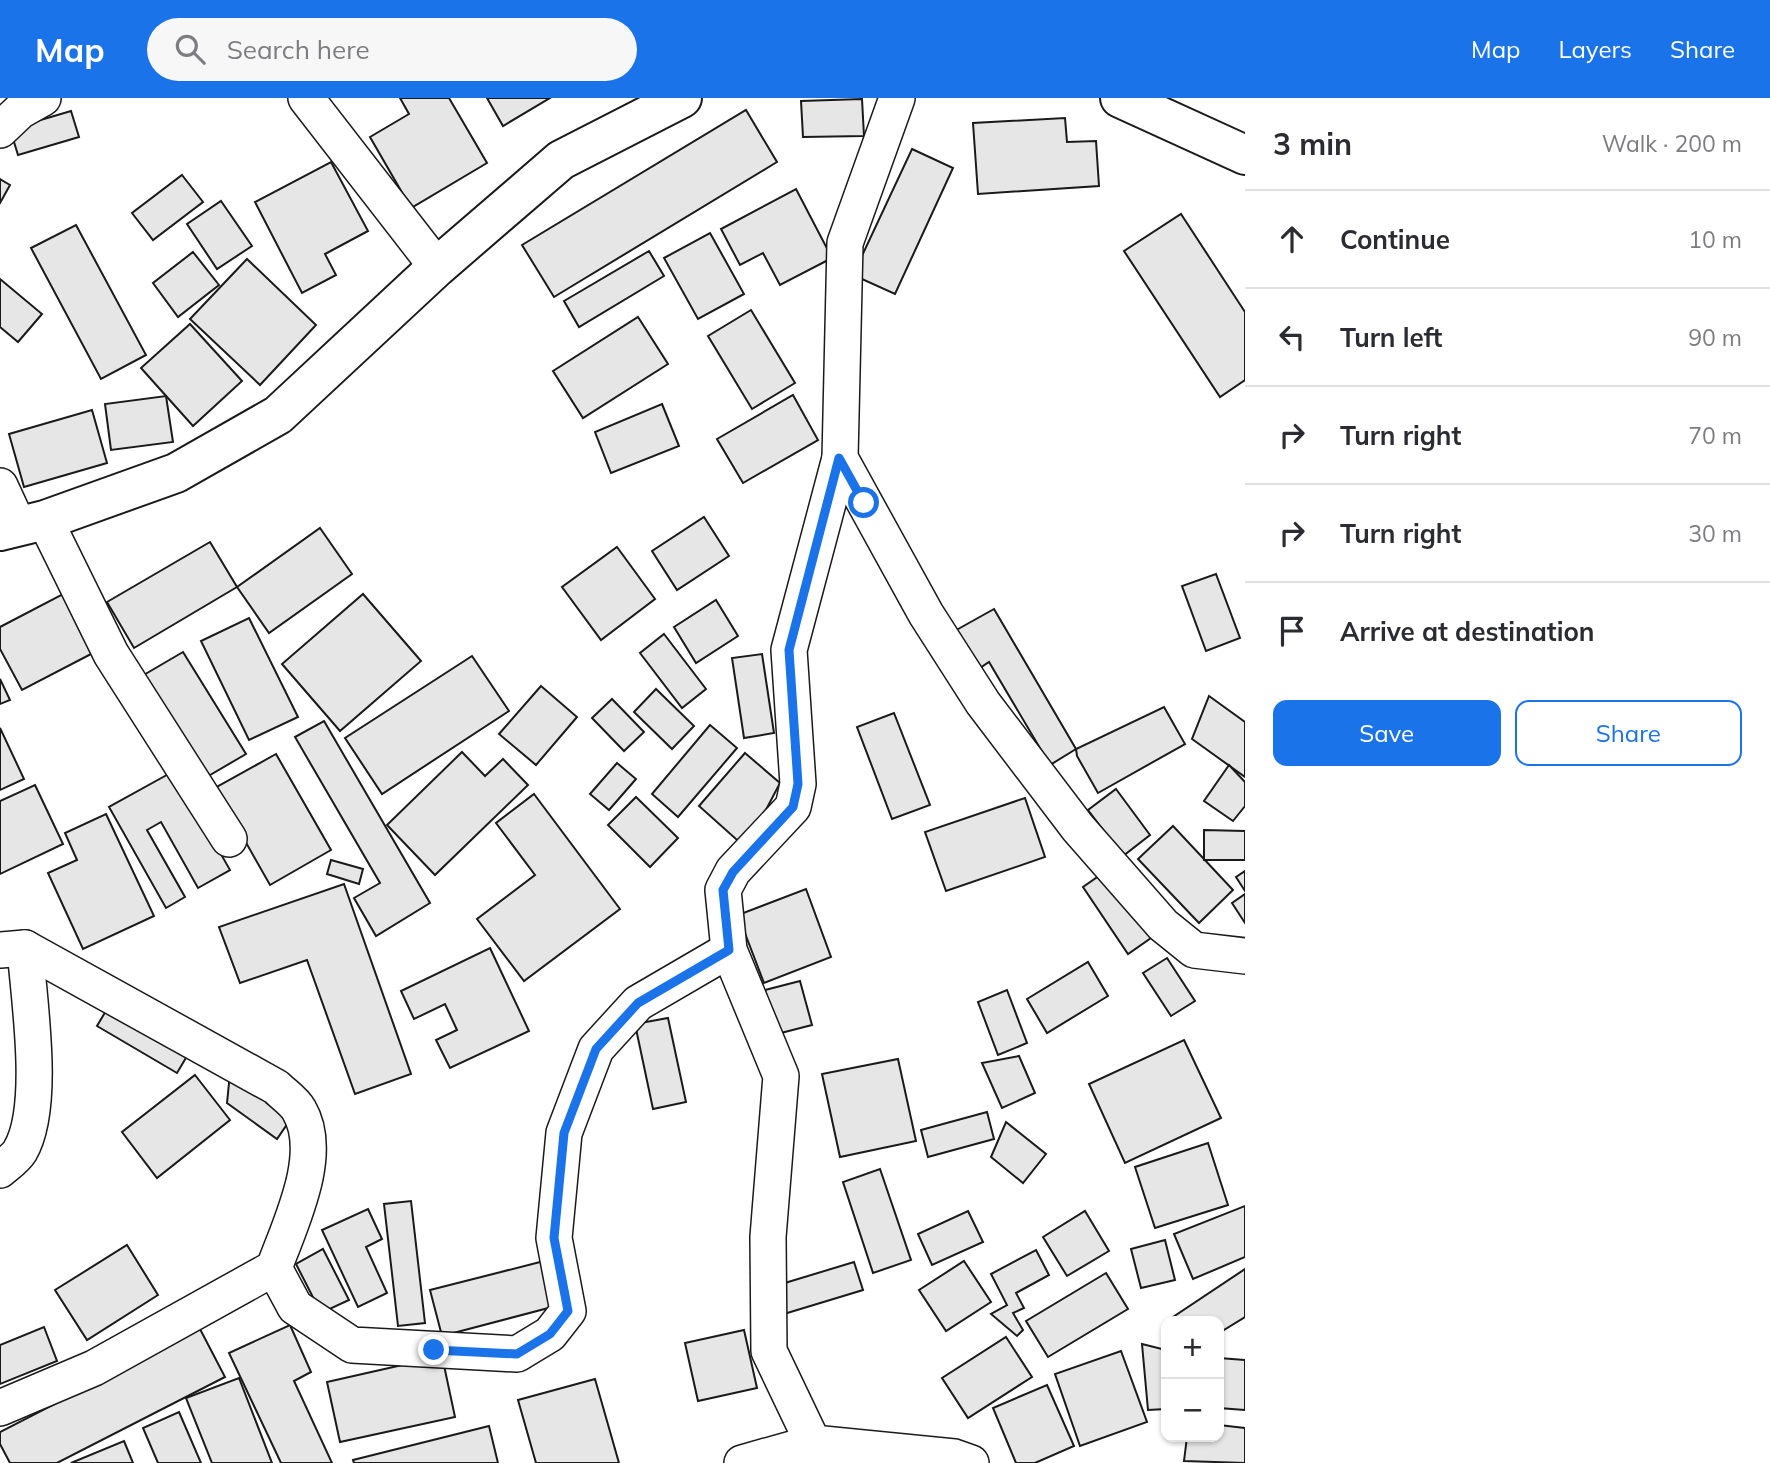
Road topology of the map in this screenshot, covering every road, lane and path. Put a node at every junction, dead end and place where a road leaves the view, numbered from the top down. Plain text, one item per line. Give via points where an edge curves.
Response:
1 (43, 98) edge
2 (306, 98) edge
3 (682, 98) edge
4 (897, 98) edge
5 (1120, 98) edge
6 (0, 130) edge
7 (1245, 155) edge
8 (437, 267) junction
9 (839, 458) junction
10 (0, 486) edge
11 (21, 525) edge
12 (229, 839) dead end
13 (13, 949) edge
14 (729, 950) junction
15 (1245, 956) edge
16 (0, 1170) edge
17 (274, 1268) junction
18 (0, 1408) edge
19 (820, 1453) edge
20 (742, 1463) edge
21 (971, 1463) edge

1 - 6 street
2 - 8 street
3 - 8 street via 561,160
4 - 9 street via 845,243
5 - 7 street
8 - 11 street via 278,415 176,473
9 - 14 street via 789,650 798,784 793,807 733,872 723,890
9 - 15 street via 926,614 983,703 1078,828 1163,925 1194,950
10 - 11 street
11 - 12 street via 111,654
13 - 16 street via 35,1079 27,1135 18,1154
13 - 17 street via 276,1087 299,1109 310,1144 301,1194
14 - 17 street via 638,1003 596,1049 564,1133 554,1238 568,1311 550,1334 517,1354 352,1345 295,1307
14 - 19 street via 781,1076 768,1237 769,1351
17 - 18 street via 94,1368
19 - 20 street
19 - 21 street via 954,1457

